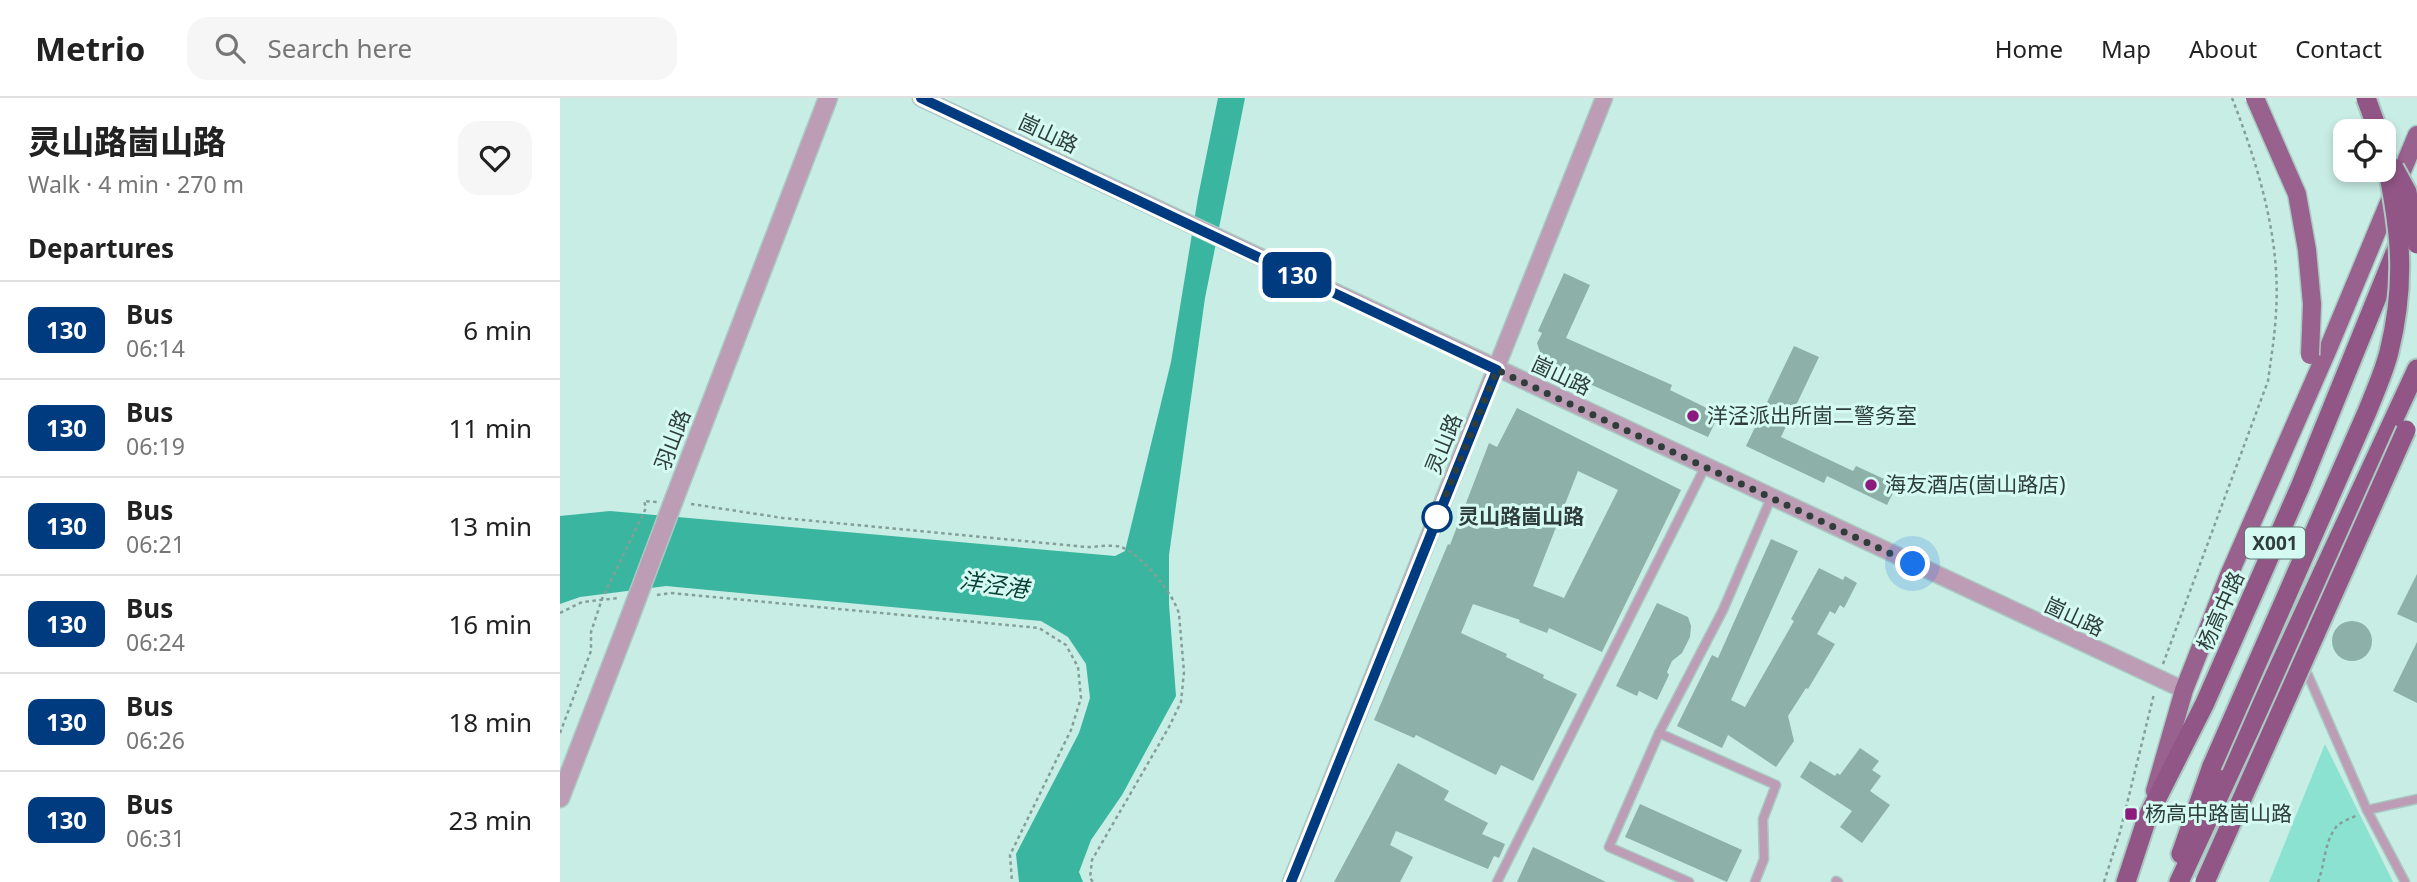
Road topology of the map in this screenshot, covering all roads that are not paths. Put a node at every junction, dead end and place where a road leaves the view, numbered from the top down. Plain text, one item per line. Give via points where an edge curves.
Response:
1 (828, 98) edge
2 (921, 98) edge
3 (1604, 98) edge
4 (2255, 98) edge
5 (2366, 98) edge
6 (2374, 119) edge
7 (2417, 135) edge
8 (2396, 172) edge
9 (2391, 182) edge
10 (2417, 200) edge
11 (2417, 243) edge
12 (2417, 369) edge
13 (1497, 370) junction
14 (2417, 399) edge
15 (2290, 436) junction
16 (1705, 467) junction
17 (1771, 498) junction
18 (2281, 665) junction
19 (2184, 690) junction
20 (1659, 733) junction
21 (560, 798) edge
22 (2417, 799) edge
23 (2367, 810) junction
24 (2212, 812) junction
25 (2147, 818) junction
26 (1291, 882) edge
27 (1497, 882) edge
28 (1689, 882) edge
29 (1755, 882) edge
30 (2126, 882) edge
31 (2173, 882) edge
32 (2179, 882) edge
33 (2186, 882) edge
34 (2205, 882) edge
35 (2405, 882) edge

1 - 21 street, 羽山路, bridge
2 - 13 street, 崮山路
3 - 13 street, 灵山路
4 - 15 main road, bridge via 2297,194 2312,304 2311,355
5 - 6 highway, bridge
7 - 15 main road, X001
8 - 11 highway, bridge via 2406,192
9 - 31 highway, bridge via 2402,263 2389,354 2212,766
10 - 25 highway, 杨高中路 / X001 via 2300,487 2205,703
12 - 18 highway, X001
13 - 16 street, 崮山路
13 - 26 street, 灵山路
14 - 34 highway, bridge
15 - 19 main road, X001
16 - 17 street, 崮山路
16 - 27 lane
17 - 19 street, 崮山路
17 - 20 lane via 1723,610
18 - 23 lane via 2308,675
18 - 24 highway, X001
19 - 25 main road
20 - 28 lane via 1609,847
20 - 29 lane via 1776,785 1763,819 1764,859
22 - 23 lane
23 - 35 lane
24 - 32 highway, X001
24 - 33 main road, X001
25 - 30 highway, 杨高中路 / X001

